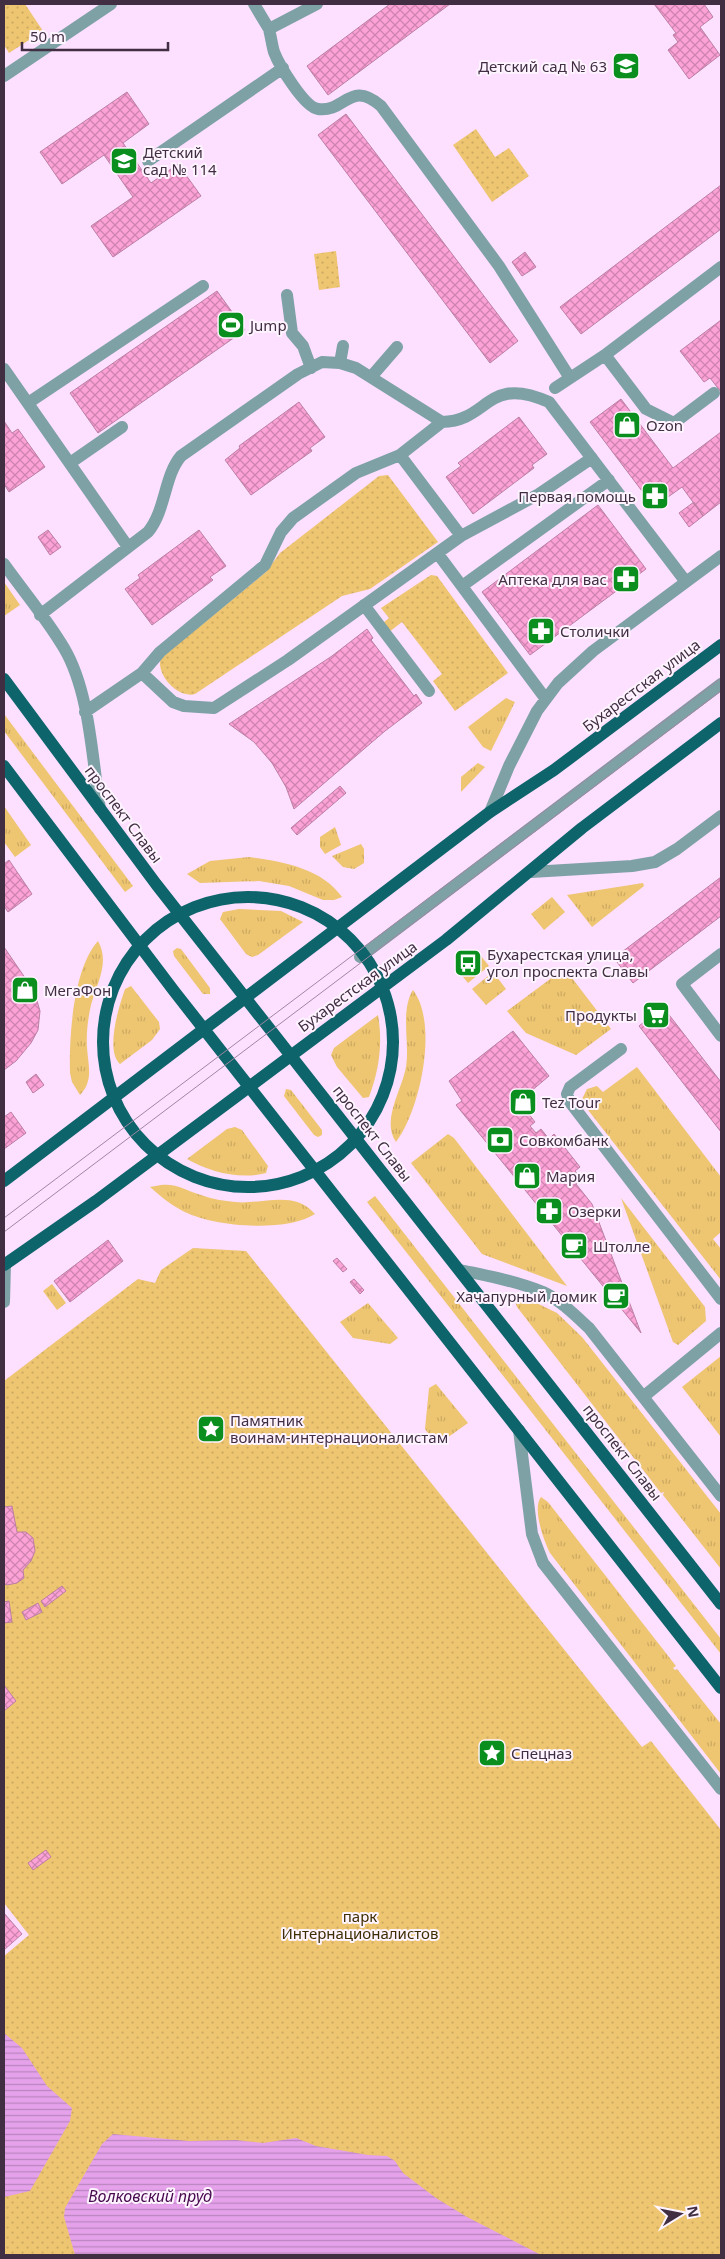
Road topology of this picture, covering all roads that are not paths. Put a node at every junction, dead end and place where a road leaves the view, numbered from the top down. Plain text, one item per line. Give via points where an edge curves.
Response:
1 (111, 4) edge
2 (254, 4) edge
3 (317, 4) edge
4 (269, 29) junction
5 (283, 68) junction
6 (5, 74) edge
7 (148, 161) dead end
8 (721, 267) edge
9 (203, 286) dead end
10 (287, 295) dead end
11 (343, 346) dead end
12 (398, 347) dead end
13 (605, 355) junction
14 (340, 363) junction
15 (563, 367) junction
16 (311, 368) junction
17 (4, 369) edge
18 (371, 377) junction
19 (570, 378) junction
20 (555, 388) junction
21 (714, 393) dead end
22 (549, 402) junction
23 (28, 403) junction
24 (442, 422) junction
25 (122, 428) dead end
26 (400, 455) junction
27 (592, 458) junction
28 (70, 463) junction
29 (609, 480) junction
30 (461, 536) junction
31 (128, 547) junction
32 (438, 554) junction
33 (721, 556) edge
34 (4, 564) edge
35 (686, 582) junction
36 (462, 586) junction
37 (364, 605) junction
38 (40, 615) junction
39 (721, 645) edge
40 (142, 673) junction
41 (4, 680) edge
42 (721, 684) edge
43 (429, 691) dead end
44 (545, 698) junction
45 (85, 712) junction
46 (721, 723) edge
47 (4, 766) edge
48 (100, 809) junction
49 (490, 812) junction
50 (721, 816) edge
51 (531, 872) junction
52 (179, 913) junction
53 (337, 926) junction
54 (139, 946) junction
55 (721, 954) edge
56 (360, 957) junction
57 (383, 987) junction
58 (245, 998) junction
59 (204, 1029) junction
60 (721, 1036) edge
61 (620, 1049) dead end
62 (291, 1055) junction
63 (249, 1086) junction
64 (113, 1099) junction
65 (357, 1139) junction
66 (157, 1156) junction
67 (316, 1171) junction
68 (4, 1181) edge
69 (5, 1264) edge
70 (460, 1270) junction
71 (721, 1299) edge
72 (4, 1302) edge
73 (721, 1333) edge
74 (643, 1397) junction
75 (519, 1430) junction
76 (721, 1496) edge
77 (721, 1604) edge
78 (721, 1688) edge
79 (721, 1789) edge

1 - 6 street
2 - 4 street
3 - 4 street
4 - 5 street via 274,52
5 - 7 street
5 - 15 street via 309,106 319,109 332,107 351,95 368,97 381,106 499,266
8 - 13 street
9 - 23 street
10 - 16 street via 292,333 303,346
11 - 14 street
12 - 18 street
13 - 19 street
13 - 21 street via 646,410 674,423
14 - 16 street via 322,362
14 - 18 street
15 - 19 street
15 - 20 street
16 - 31 street via 181,456 155,524
17 - 23 street
18 - 24 street
19 - 20 street
20 - 22 street
22 - 24 street via 529,394 509,392 456,422
22 - 27 street
23 - 28 street
24 - 26 street
25 - 28 street
26 - 30 street
26 - 40 street via 356,473 293,518 281,532 264,565 160,652
27 - 29 street
27 - 30 street via 539,494
28 - 31 street
29 - 35 street
29 - 36 street
30 - 32 street
31 - 38 street
32 - 36 street
32 - 37 street
33 - 35 street
34 - 38 street
35 - 44 street via 592,651
36 - 44 street
37 - 40 street via 214,708 173,702
37 - 43 street
38 - 45 street via 74,668
39 - 49 main road, Бухарестская улица via 554,770
40 - 45 street
41 - 48 main road, проспект Славы
42 - 56 street
44 - 49 street via 513,758
45 - 48 street
46 - 51 main road, Бухарестская улица via 582,828
47 - 54 main road
48 - 52 main road, проспект Славы
49 - 53 main road, Бухарестская улица
50 - 51 street via 655,862
51 - 57 main road, Бухарестская улица
52 - 53 main road via 226,898 250,896 298,905
52 - 54 main road
52 - 58 main road, проспект Славы
53 - 56 main road
53 - 58 main road, Бухарестская улица
54 - 59 main road
54 - 64 main road via 112,986 104,1008 102,1056
55 - 60 street via 682,984
56 - 57 main road
57 - 62 main road, Бухарестская улица
57 - 65 main road via 393,1026 391,1067 379,1106
58 - 59 main road, Бухарестская улица
58 - 62 main road, проспект Славы
59 - 63 main road
59 - 64 main road, Бухарестская улица
61 - 71 street via 570,1087 567,1094 570,1102
62 - 63 main road, Бухарестская улица
62 - 65 main road, проспект Славы
63 - 66 main road, Бухарестская улица
63 - 67 main road
64 - 66 main road
64 - 68 main road, Бухарестская улица
65 - 67 main road
65 - 70 main road, проспект Славы
66 - 67 main road via 177,1169 222,1186 271,1186
66 - 69 main road, Бухарестская улица
67 - 75 main road
69 - 72 street
70 - 74 street via 507,1280 544,1293 566,1307 589,1328
70 - 77 main road, проспект Славы
73 - 74 street
74 - 76 street
75 - 78 main road
75 - 79 street via 532,1534 543,1563

